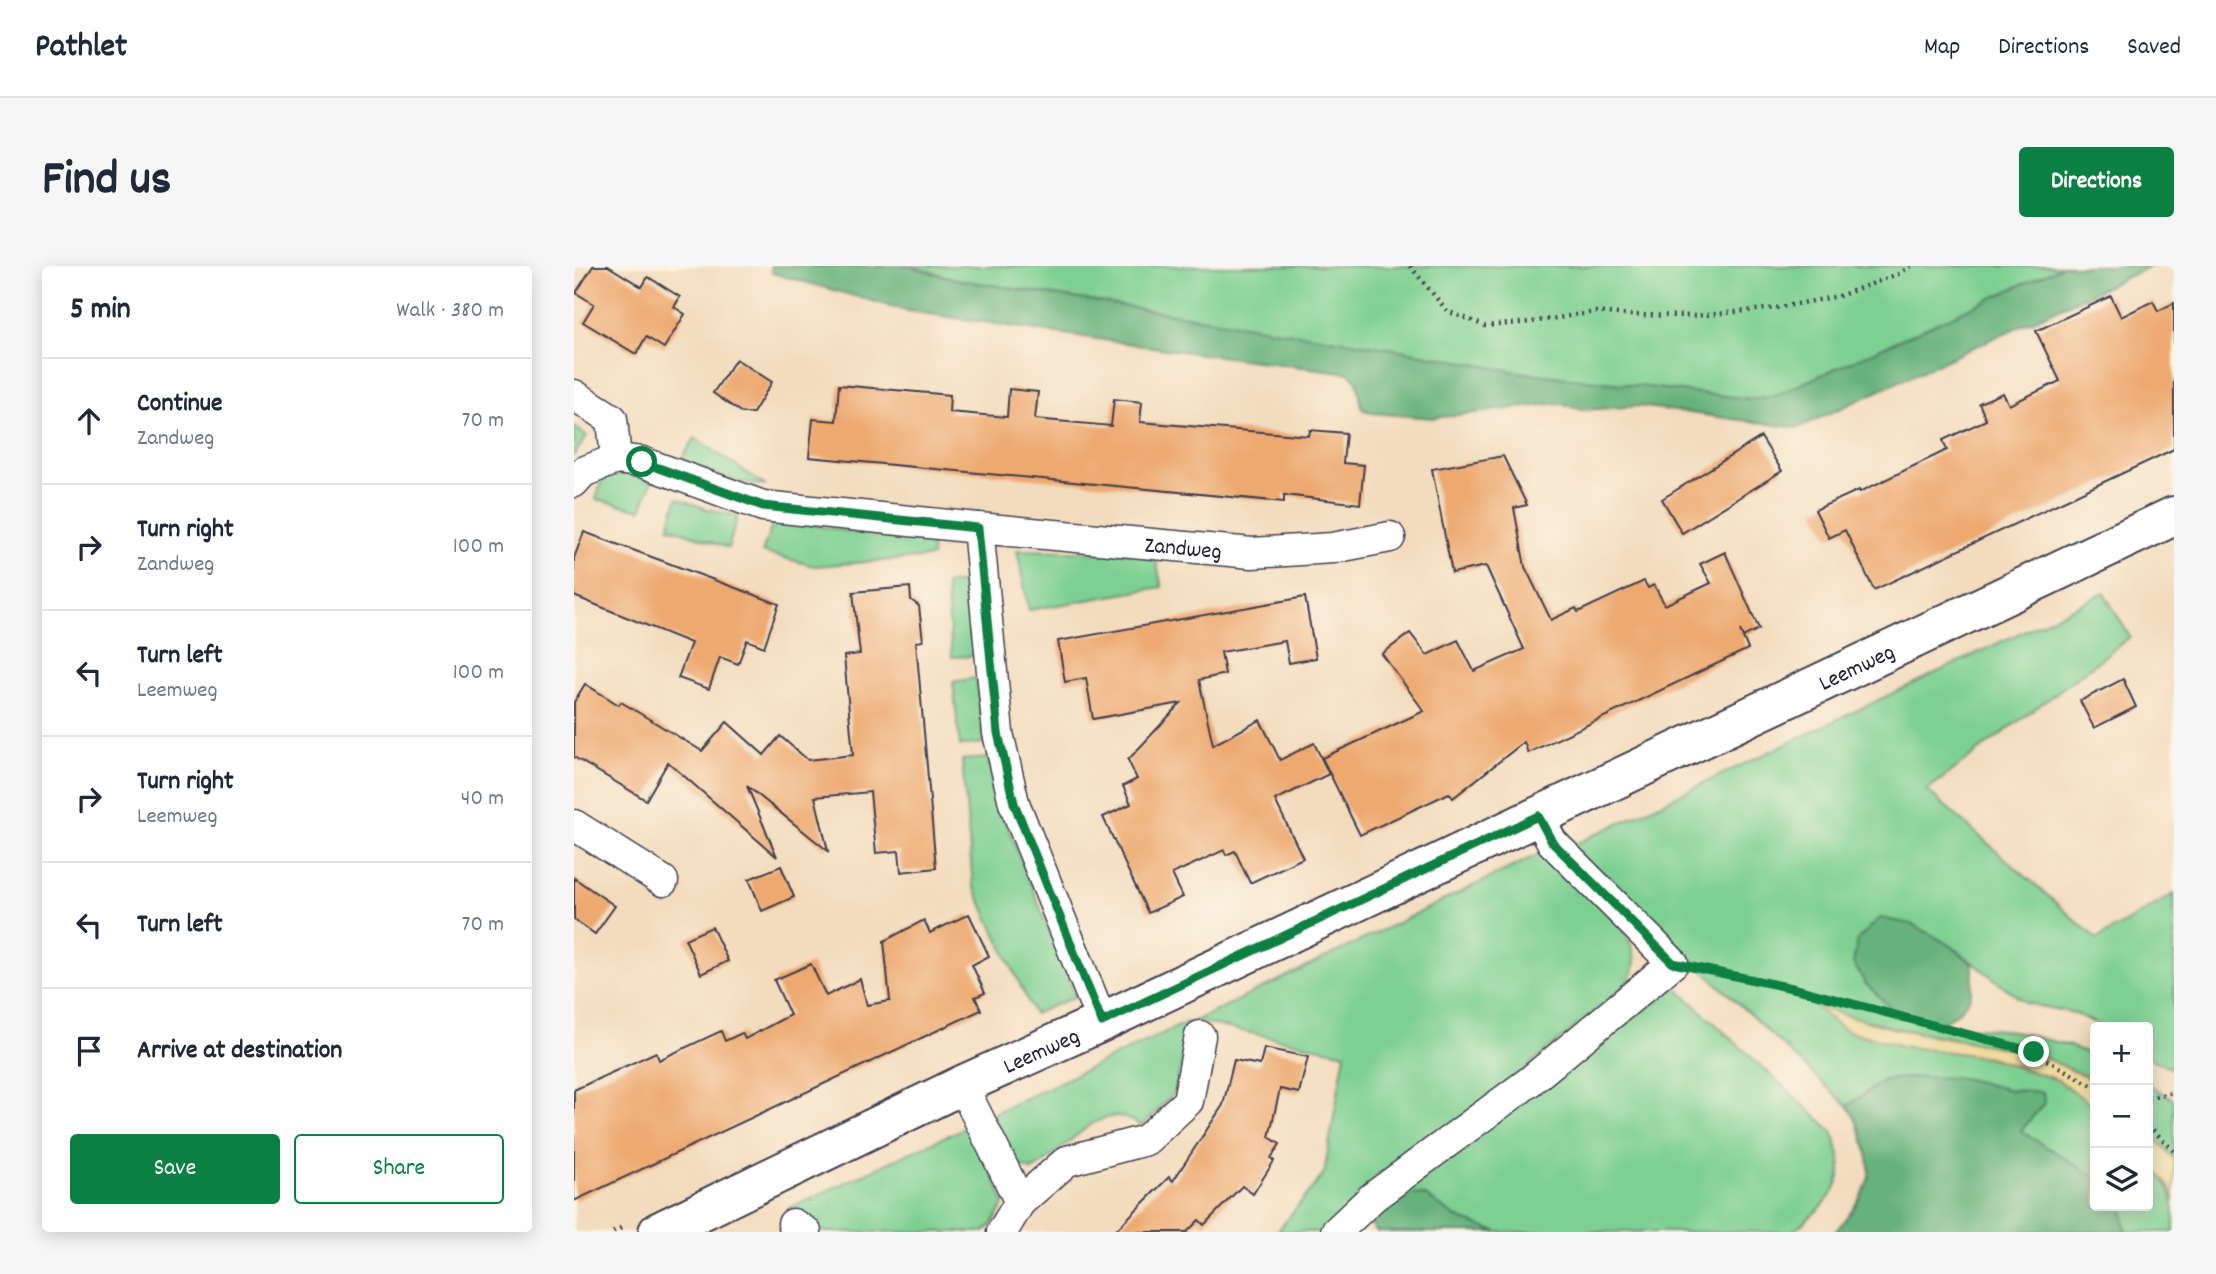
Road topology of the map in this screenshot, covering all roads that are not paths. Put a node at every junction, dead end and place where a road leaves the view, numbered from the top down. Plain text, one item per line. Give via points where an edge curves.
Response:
1 (574, 395) edge
2 (615, 458) junction
3 (574, 482) edge
4 (2174, 516) edge
5 (978, 528) junction
6 (1390, 537) dead end
7 (1538, 816) junction
8 (574, 825) edge
9 (663, 881) dead end
10 (1102, 1022) junction
11 (1200, 1036) dead end
12 (962, 1085) junction
13 (1020, 1202) junction
14 (658, 1232) edge
15 (1002, 1232) edge
16 (1336, 1232) edge

1 - 2 street via 612,418
2 - 3 street via 583,472
2 - 5 street, Zandweg via 642,462 763,506
4 - 7 street, Leemweg
5 - 6 street, Zandweg via 1252,553 1333,548
5 - 10 street via 998,733 1014,803
7 - 10 street, Leemweg
7 - 16 street via 1552,842 1673,963 1529,1082 1373,1197
8 - 9 street
10 - 12 street, Leemweg
11 - 13 street via 1188,1101 1146,1140 1067,1161
12 - 13 street
12 - 14 street, Leemweg
13 - 15 street

